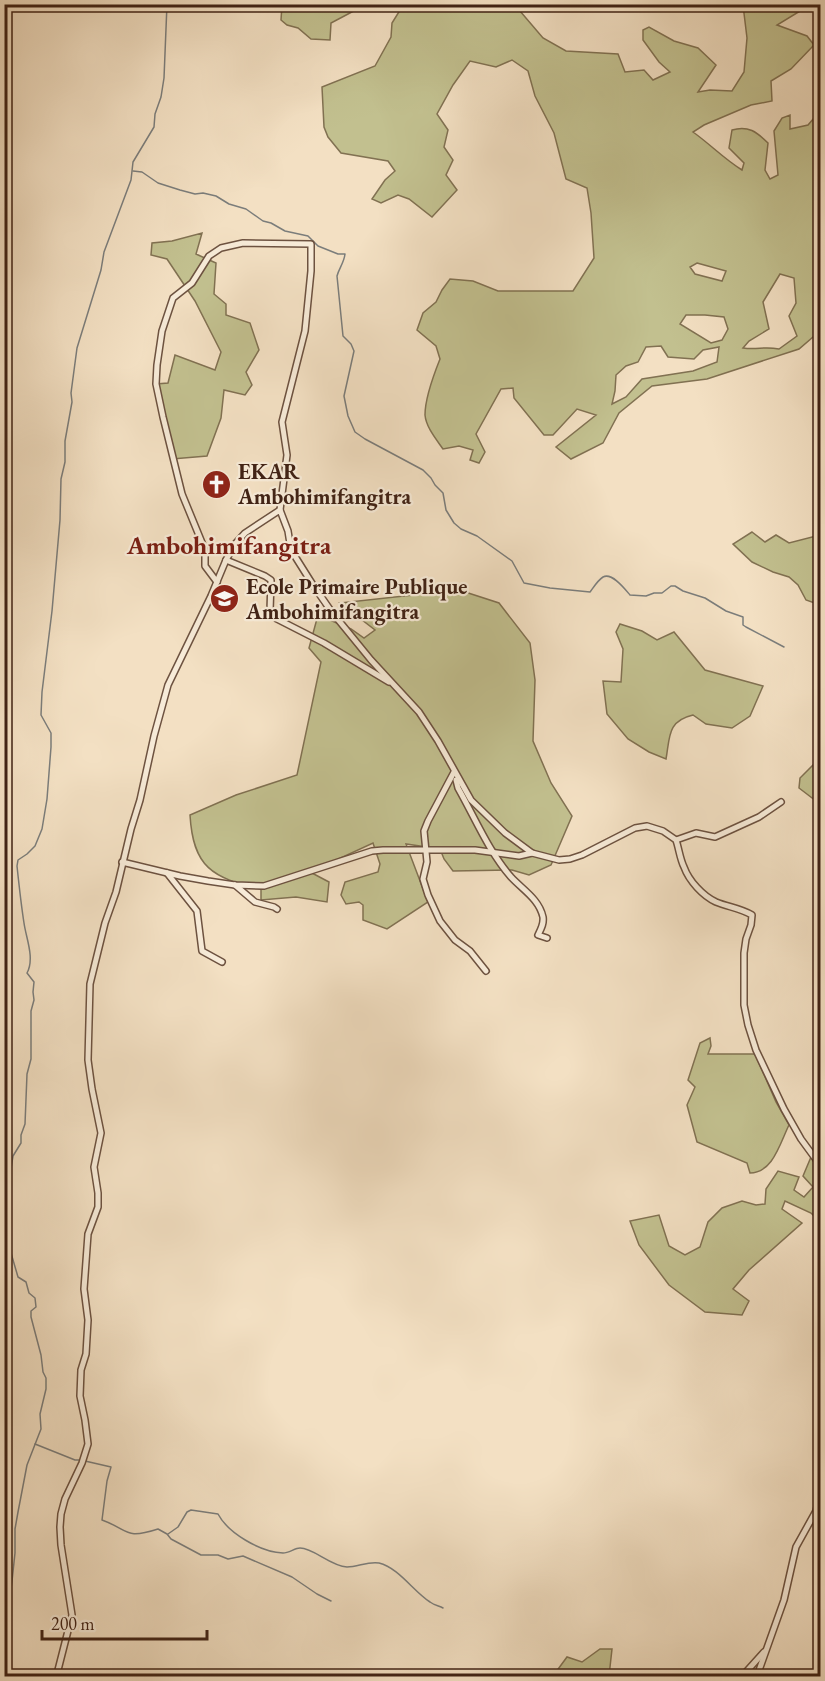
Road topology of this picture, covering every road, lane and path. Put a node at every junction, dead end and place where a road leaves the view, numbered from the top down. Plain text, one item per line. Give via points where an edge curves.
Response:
1 (280, 510) junction
2 (226, 560) junction
3 (217, 582) junction
4 (395, 686) junction
5 (454, 772) junction
6 (781, 802) dead end
7 (676, 840) junction
8 (425, 849) junction
9 (494, 852) junction
10 (532, 853) junction
11 (122, 862) junction
12 (167, 873) junction
13 (235, 885) junction
14 (276, 909) dead end
15 (547, 938) dead end
16 (222, 962) dead end
17 (486, 971) dead end
18 (820, 1165) edge
19 (820, 1495) edge
20 (767, 1648) junction
21 (60, 1677) edge
22 (740, 1677) edge
23 (757, 1677) edge

1 - 2 street via 245,533
1 - 3 street via 287,455 282,422 305,331 311,244 237,244 209,256 192,283 173,298 162,331 157,365 156,384 172,459 205,550 205,566
1 - 4 street via 291,550 313,585
2 - 3 street
2 - 4 street via 271,580 270,611 277,619
3 - 11 street via 168,685
4 - 5 street via 419,712
5 - 8 street via 424,831
5 - 9 street via 458,788
5 - 10 street via 471,800
6 - 7 street via 715,837 696,833
7 - 10 street via 647,826 570,859
7 - 18 street via 684,867 702,892 714,901 752,915 744,953 748,1025 784,1109
8 - 9 street
8 - 13 street via 372,851 264,886
8 - 17 street via 423,879 440,921
9 - 10 street via 519,856
9 - 15 street via 534,899 543,916 538,935
11 - 12 street
11 - 21 street via 90,984 88,1060 101,1133 94,1167 98,1207 88,1234 84,1289 88,1320 80,1396 88,1444 65,1498 60,1527 72,1615 58,1670
12 - 13 street
12 - 16 street via 197,911 202,951
13 - 14 street via 255,902
19 - 20 street via 816,1511 796,1547 784,1600
20 - 22 street
20 - 23 street

